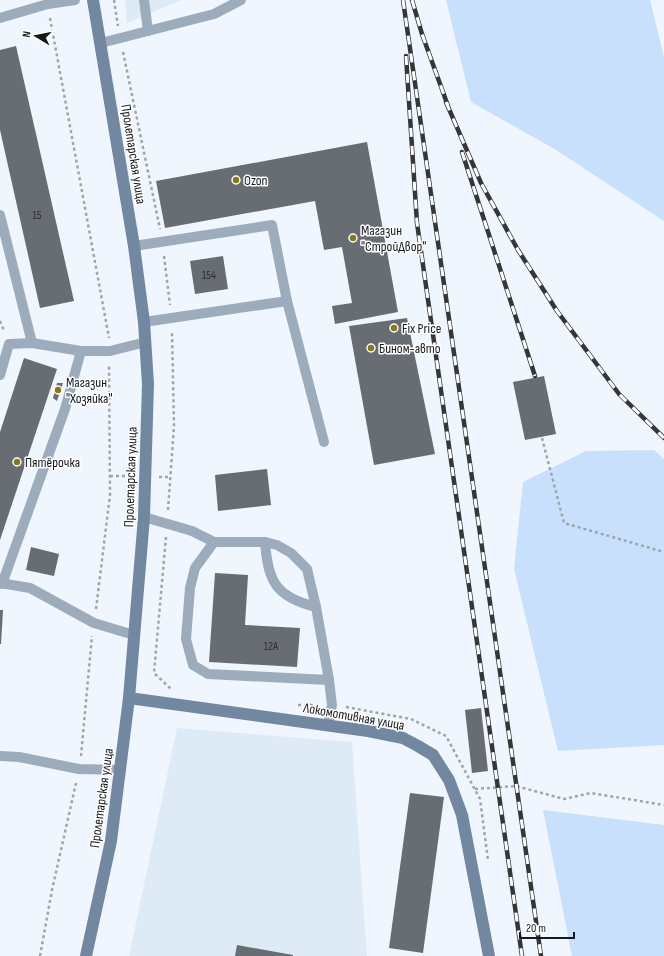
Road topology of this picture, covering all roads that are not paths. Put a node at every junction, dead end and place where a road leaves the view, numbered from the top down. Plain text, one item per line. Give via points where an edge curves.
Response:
1 (75, 0) edge
2 (93, 0) edge
3 (144, 0) edge
4 (241, 0) edge
5 (0, 18) edge
6 (148, 31) junction
7 (101, 43) junction
8 (0, 215) edge
9 (134, 246) junction
10 (288, 301) junction
11 (144, 322) junction
12 (146, 342) junction
13 (32, 343) junction
14 (81, 351) junction
15 (0, 375) edge
16 (324, 442) dead end
17 (144, 517) junction
18 (214, 542) junction
19 (265, 542) junction
20 (1, 584) edge
21 (316, 607) junction
22 (134, 635) junction
23 (329, 680) junction
24 (129, 698) junction
25 (328, 724) junction
26 (0, 756) edge
27 (120, 770) junction
28 (86, 956) edge
29 (489, 956) edge

1 - 5 lane via 48,4
2 - 7 main road, Пролетарская улица
3 - 6 lane
4 - 6 lane via 214,14
6 - 7 lane
7 - 9 main road, Пролетарская улица
8 - 13 lane
9 - 10 lane via 272,225
9 - 11 main road, Пролетарская улица
10 - 11 lane
10 - 16 lane
11 - 12 main road, Пролетарская улица
12 - 14 lane via 110,351
12 - 17 main road, Пролетарская улица via 148,392
13 - 14 lane
13 - 15 lane via 9,344
14 - 20 lane via 65,409
17 - 18 lane via 192,531
17 - 22 main road, Пролетарская улица
18 - 19 lane
18 - 23 lane via 195,568 190,588 186,639 193,666 208,674
19 - 21 lane via 292,553 307,569
19 - 21 lane via 267,566 278,589 297,602
20 - 22 lane via 30,588 94,623
21 - 23 lane
22 - 24 main road, Пролетарская улица
23 - 25 lane via 332,705
24 - 25 main road, Локомотивная улица
24 - 27 main road, Пролетарская улица
25 - 29 main road, Локомотивная улица via 403,738 433,755 449,780 462,815
26 - 27 lane via 19,757 79,769
27 - 28 main road, Пролетарская улица via 111,841

